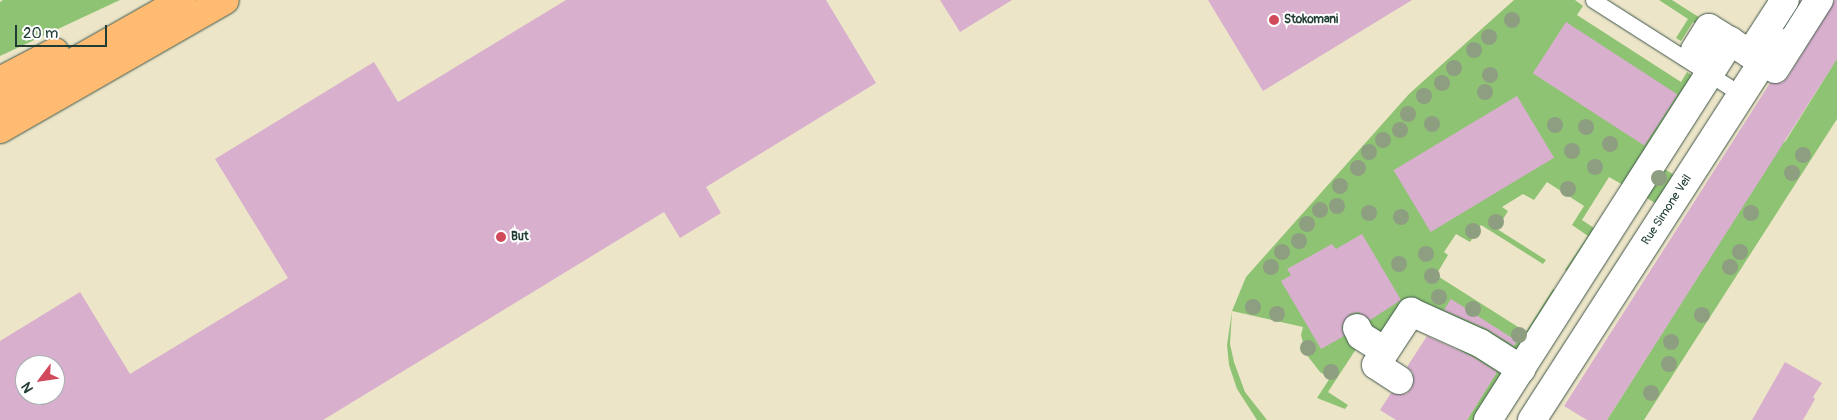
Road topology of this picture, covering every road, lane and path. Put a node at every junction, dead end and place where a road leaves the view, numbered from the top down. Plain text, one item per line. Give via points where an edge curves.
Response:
1 (159, 0) edge
2 (182, 0) edge
3 (225, 0) edge
4 (1593, 0) edge
5 (1785, 0) edge
6 (1802, 0) edge
7 (1819, 0) edge
8 (1730, 41) junction
9 (1695, 50) dead end
10 (1709, 74) junction
11 (0, 81) edge
12 (1742, 95) junction
13 (0, 104) edge
14 (0, 129) edge
15 (1357, 328) dead end
16 (1385, 351) junction
17 (1521, 368) junction
18 (1399, 380) dead end
19 (1488, 420) edge
20 (1532, 420) edge
21 (1550, 420) edge

1 - 11 highway via 120,17
2 - 13 highway
3 - 14 highway
4 - 10 lane
5 - 8 street via 1750,54
6 - 12 street, Rue Simone Veil
7 - 21 street
8 - 9 street via 1709,28
8 - 10 street
10 - 12 lane
10 - 17 street
12 - 20 street, Rue Simone Veil
15 - 16 street via 1361,336
16 - 17 street via 1411,312 1480,343
16 - 18 street via 1376,366
17 - 19 street

